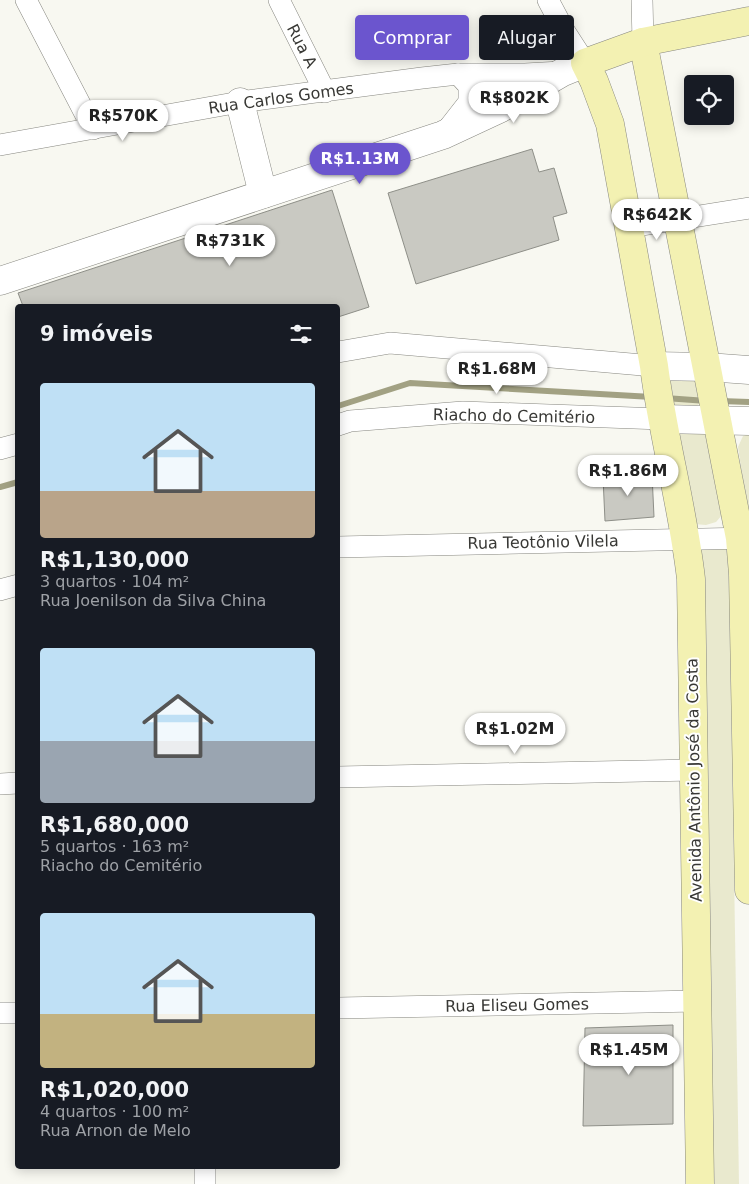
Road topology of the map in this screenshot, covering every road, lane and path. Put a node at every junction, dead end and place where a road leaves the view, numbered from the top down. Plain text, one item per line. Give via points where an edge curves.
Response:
1 (26, 0) edge
2 (279, 0) edge
3 (548, 0) edge
4 (642, 0) edge
5 (749, 21) edge
6 (644, 42) junction
7 (574, 67) junction
8 (458, 74) junction
9 (325, 92) junction
10 (240, 102) junction
11 (93, 129) junction
12 (444, 135) junction
13 (0, 145) edge
14 (263, 194) junction
15 (749, 208) edge
16 (678, 219) junction
17 (630, 227) junction
18 (0, 281) edge
19 (340, 352) edge
20 (749, 370) edge
21 (708, 372) junction
22 (658, 391) junction
23 (716, 413) junction
24 (749, 421) edge
25 (340, 425) edge
26 (15, 445) edge
27 (0, 450) edge
28 (744, 538) edge
29 (687, 539) junction
30 (340, 546) edge
31 (15, 586) edge
32 (0, 590) edge
33 (748, 766) edge
34 (694, 770) junction
35 (340, 777) edge
36 (15, 783) edge
37 (0, 784) edge
38 (749, 890) edge
39 (698, 1001) junction
40 (340, 1008) edge
41 (0, 1013) edge
42 (15, 1013) edge
43 (205, 1169) edge
44 (205, 1184) edge
45 (700, 1184) edge

1 - 11 street
2 - 9 street, Rua A
3 - 7 street via 565,32
4 - 6 street
5 - 6 main road
6 - 7 main road
6 - 16 main road
7 - 8 street, Rua Carlos Gomes via 525,74
7 - 12 street
7 - 17 main road, Avenida Antônio José da Costa via 594,81 610,124
8 - 9 street, Rua Carlos Gomes
8 - 12 street via 468,86 469,102
9 - 10 street, Rua Carlos Gomes
10 - 11 street, Rua Carlos Gomes
10 - 14 street
11 - 13 street, Rua Carlos Gomes
12 - 14 street
14 - 18 street
15 - 16 street
16 - 17 street
16 - 21 main road
17 - 22 main road, Avenida Antônio José da Costa
19 - 22 street via 390,343
20 - 21 street
21 - 22 street
21 - 23 main road
22 - 23 street
22 - 25 street, Riacho do Cemitério via 350,421
22 - 29 main road, Avenida Antônio José da Costa
23 - 24 street
23 - 28 main road
26 - 27 street
28 - 29 street, Rua Teotônio Vilela
28 - 33 main road
29 - 30 street, Rua Teotônio Vilela
29 - 34 main road, Avenida Antônio José da Costa via 691,579
31 - 32 street
33 - 38 main road
34 - 35 street
34 - 39 main road, Avenida Antônio José da Costa
36 - 37 street
39 - 40 street, Rua Eliseu Gomes
39 - 45 main road, Avenida Antônio José da Costa
41 - 42 street
43 - 44 street

